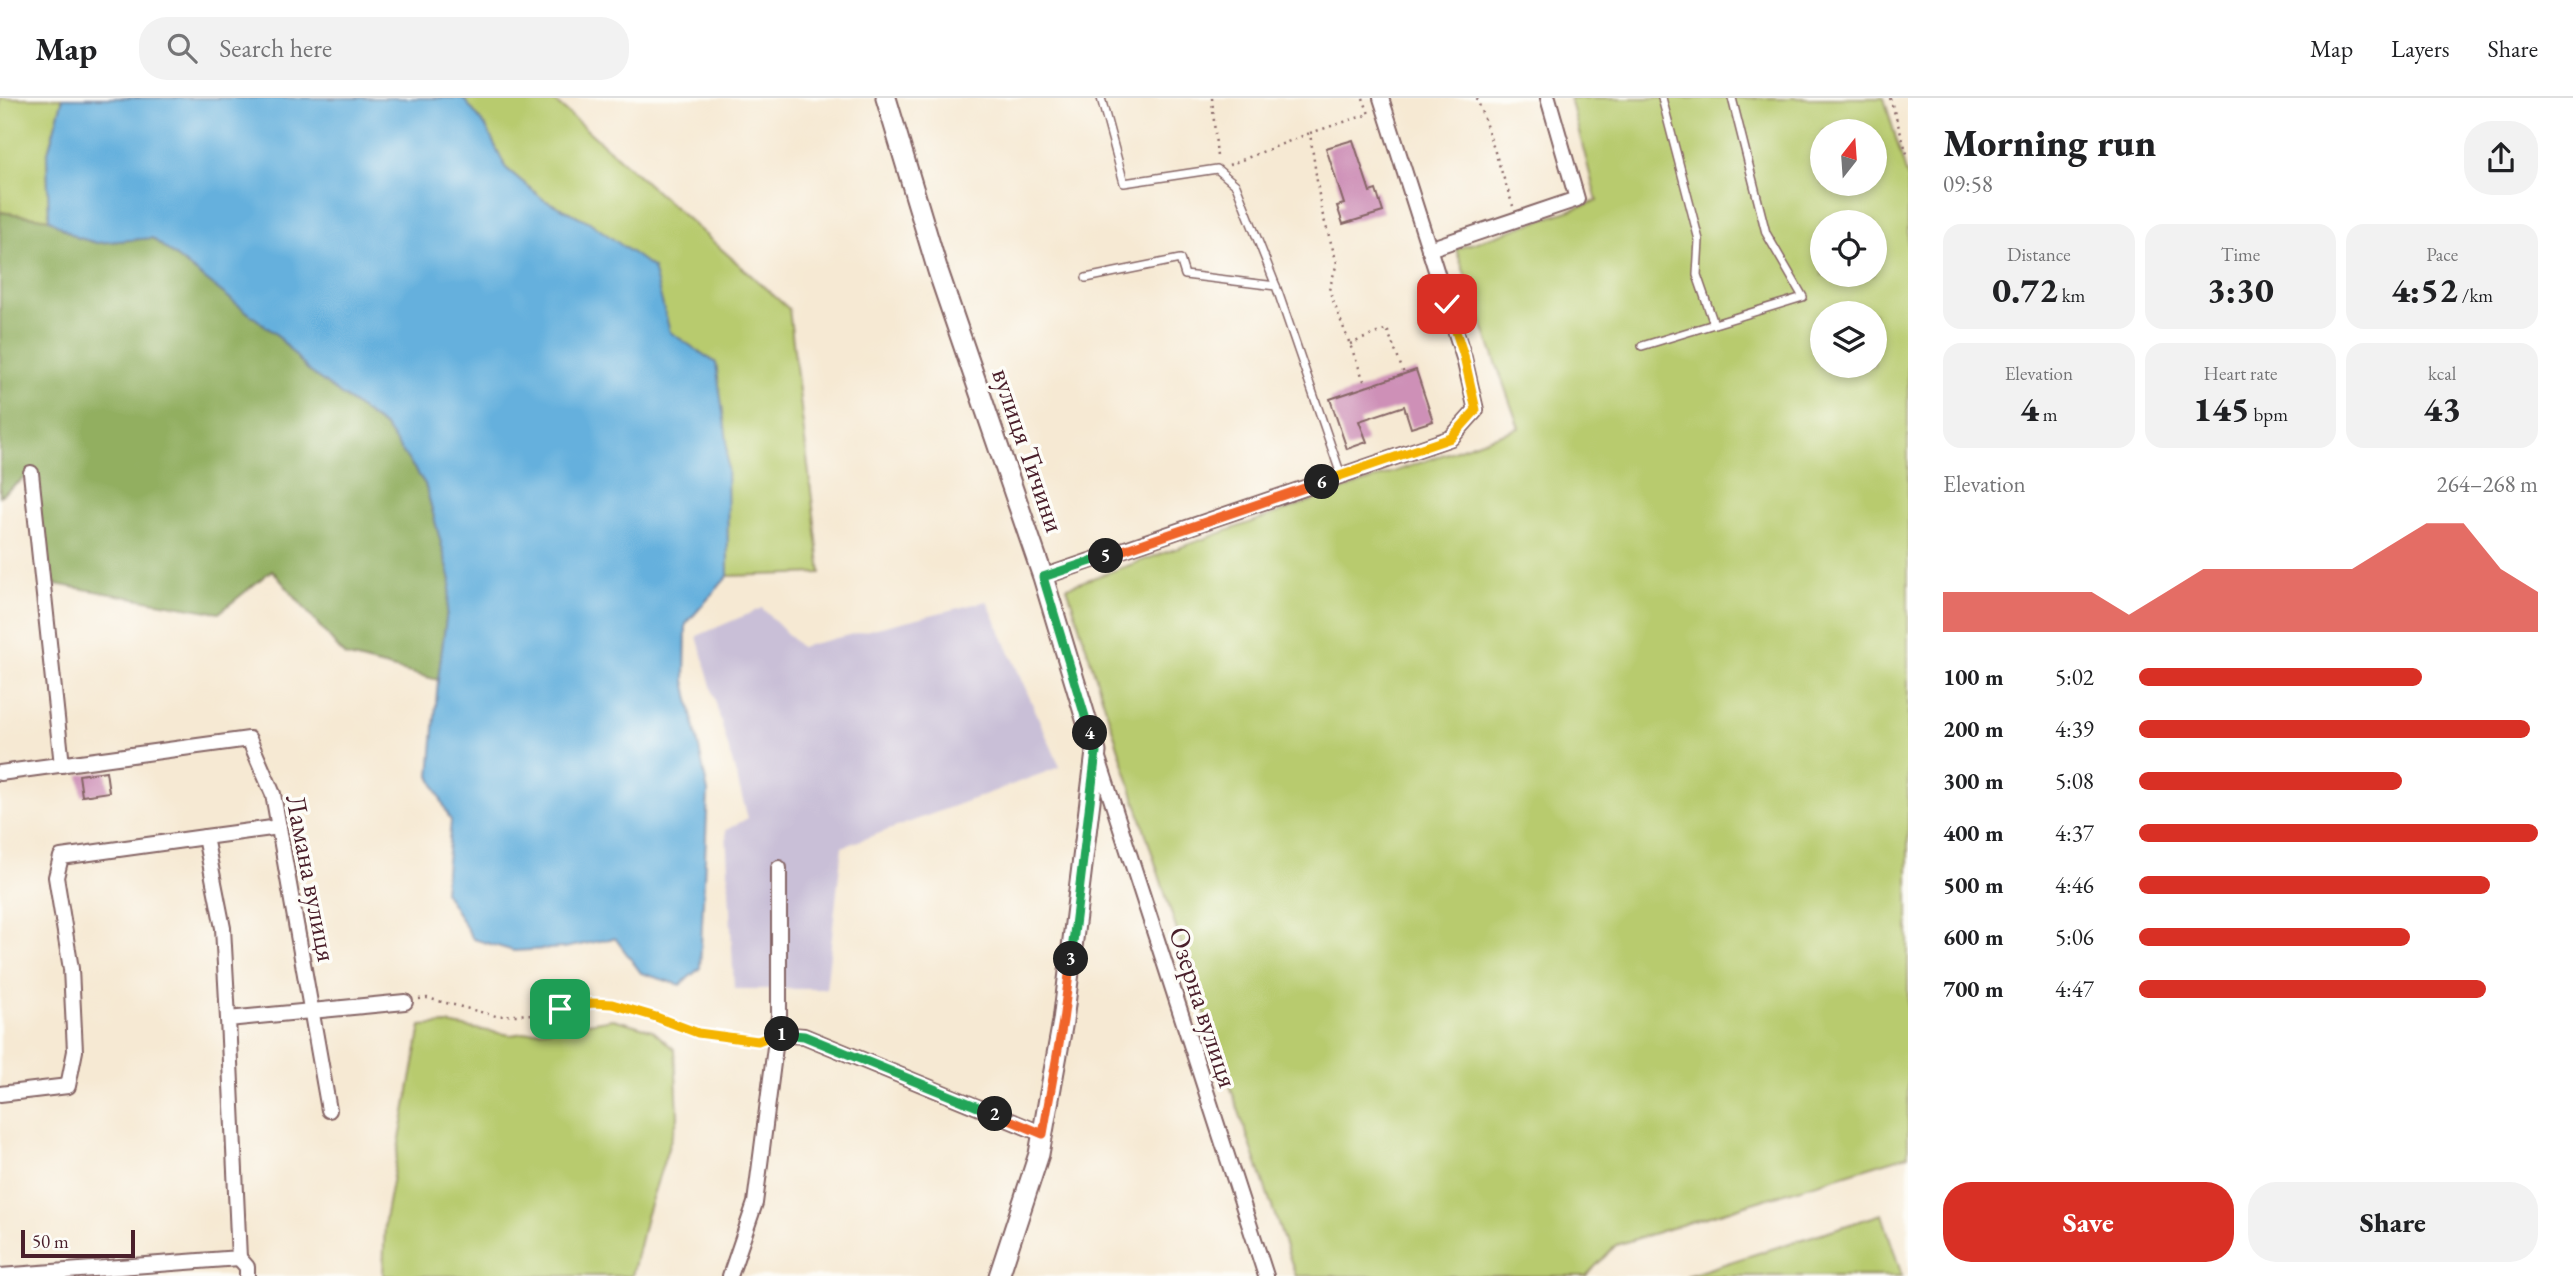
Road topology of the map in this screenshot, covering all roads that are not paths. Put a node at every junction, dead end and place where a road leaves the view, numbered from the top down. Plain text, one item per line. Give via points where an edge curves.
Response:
1 (886, 98) edge
2 (1101, 98) edge
3 (1381, 98) edge
4 (1548, 98) edge
5 (1662, 98) edge
6 (1732, 98) edge
7 (1429, 249) junction
8 (1086, 278) dead end
9 (1276, 286) junction
10 (1714, 324) junction
11 (1642, 346) dead end
12 (31, 473) dead end
13 (1341, 476) junction
14 (1043, 577) junction
15 (1096, 752) junction
16 (62, 765) junction
17 (0, 773) edge
18 (279, 827) junction
19 (205, 837) junction
20 (779, 868) dead end
21 (405, 1002) road end
22 (311, 1011) junction
23 (228, 1019) junction
24 (776, 1034) junction
25 (0, 1094) edge
26 (329, 1110) dead end
27 (1043, 1134) junction
28 (239, 1258) junction
29 (0, 1276) edge
30 (247, 1276) edge
31 (730, 1276) edge
32 (999, 1276) edge
33 (1266, 1276) edge

1 - 14 street, вулиця Тичини via 938,271
2 - 9 lane via 1124,183 1217,169 1236,185
3 - 7 street
4 - 7 street via 1577,199
5 - 10 lane via 1699,240 1697,275
6 - 10 lane via 1766,233 1803,297
7 - 13 street via 1476,410 1451,438
8 - 9 lane via 1180,259 1185,275
9 - 13 lane
10 - 11 lane
12 - 16 street
13 - 14 street
14 - 15 street, вулиця Тичини
15 - 27 street, вулиця Тичини via 1063,1021
15 - 33 street, Озерна вулиця
16 - 17 street, Ламана вулиця
16 - 18 street, Ламана вулиця via 249,739 273,794
18 - 19 street
18 - 22 street, Ламана вулиця
19 - 23 street via 223,928
19 - 25 street via 61,857 56,877 71,969 75,1051 68,1086
20 - 24 street
21 - 22 street
22 - 23 street
22 - 26 street, Ламана вулиця
23 - 28 street
24 - 27 street via 804,1036
24 - 31 street via 755,1203
27 - 32 street, вулиця Тичини
28 - 29 street
28 - 30 street via 247,1267

